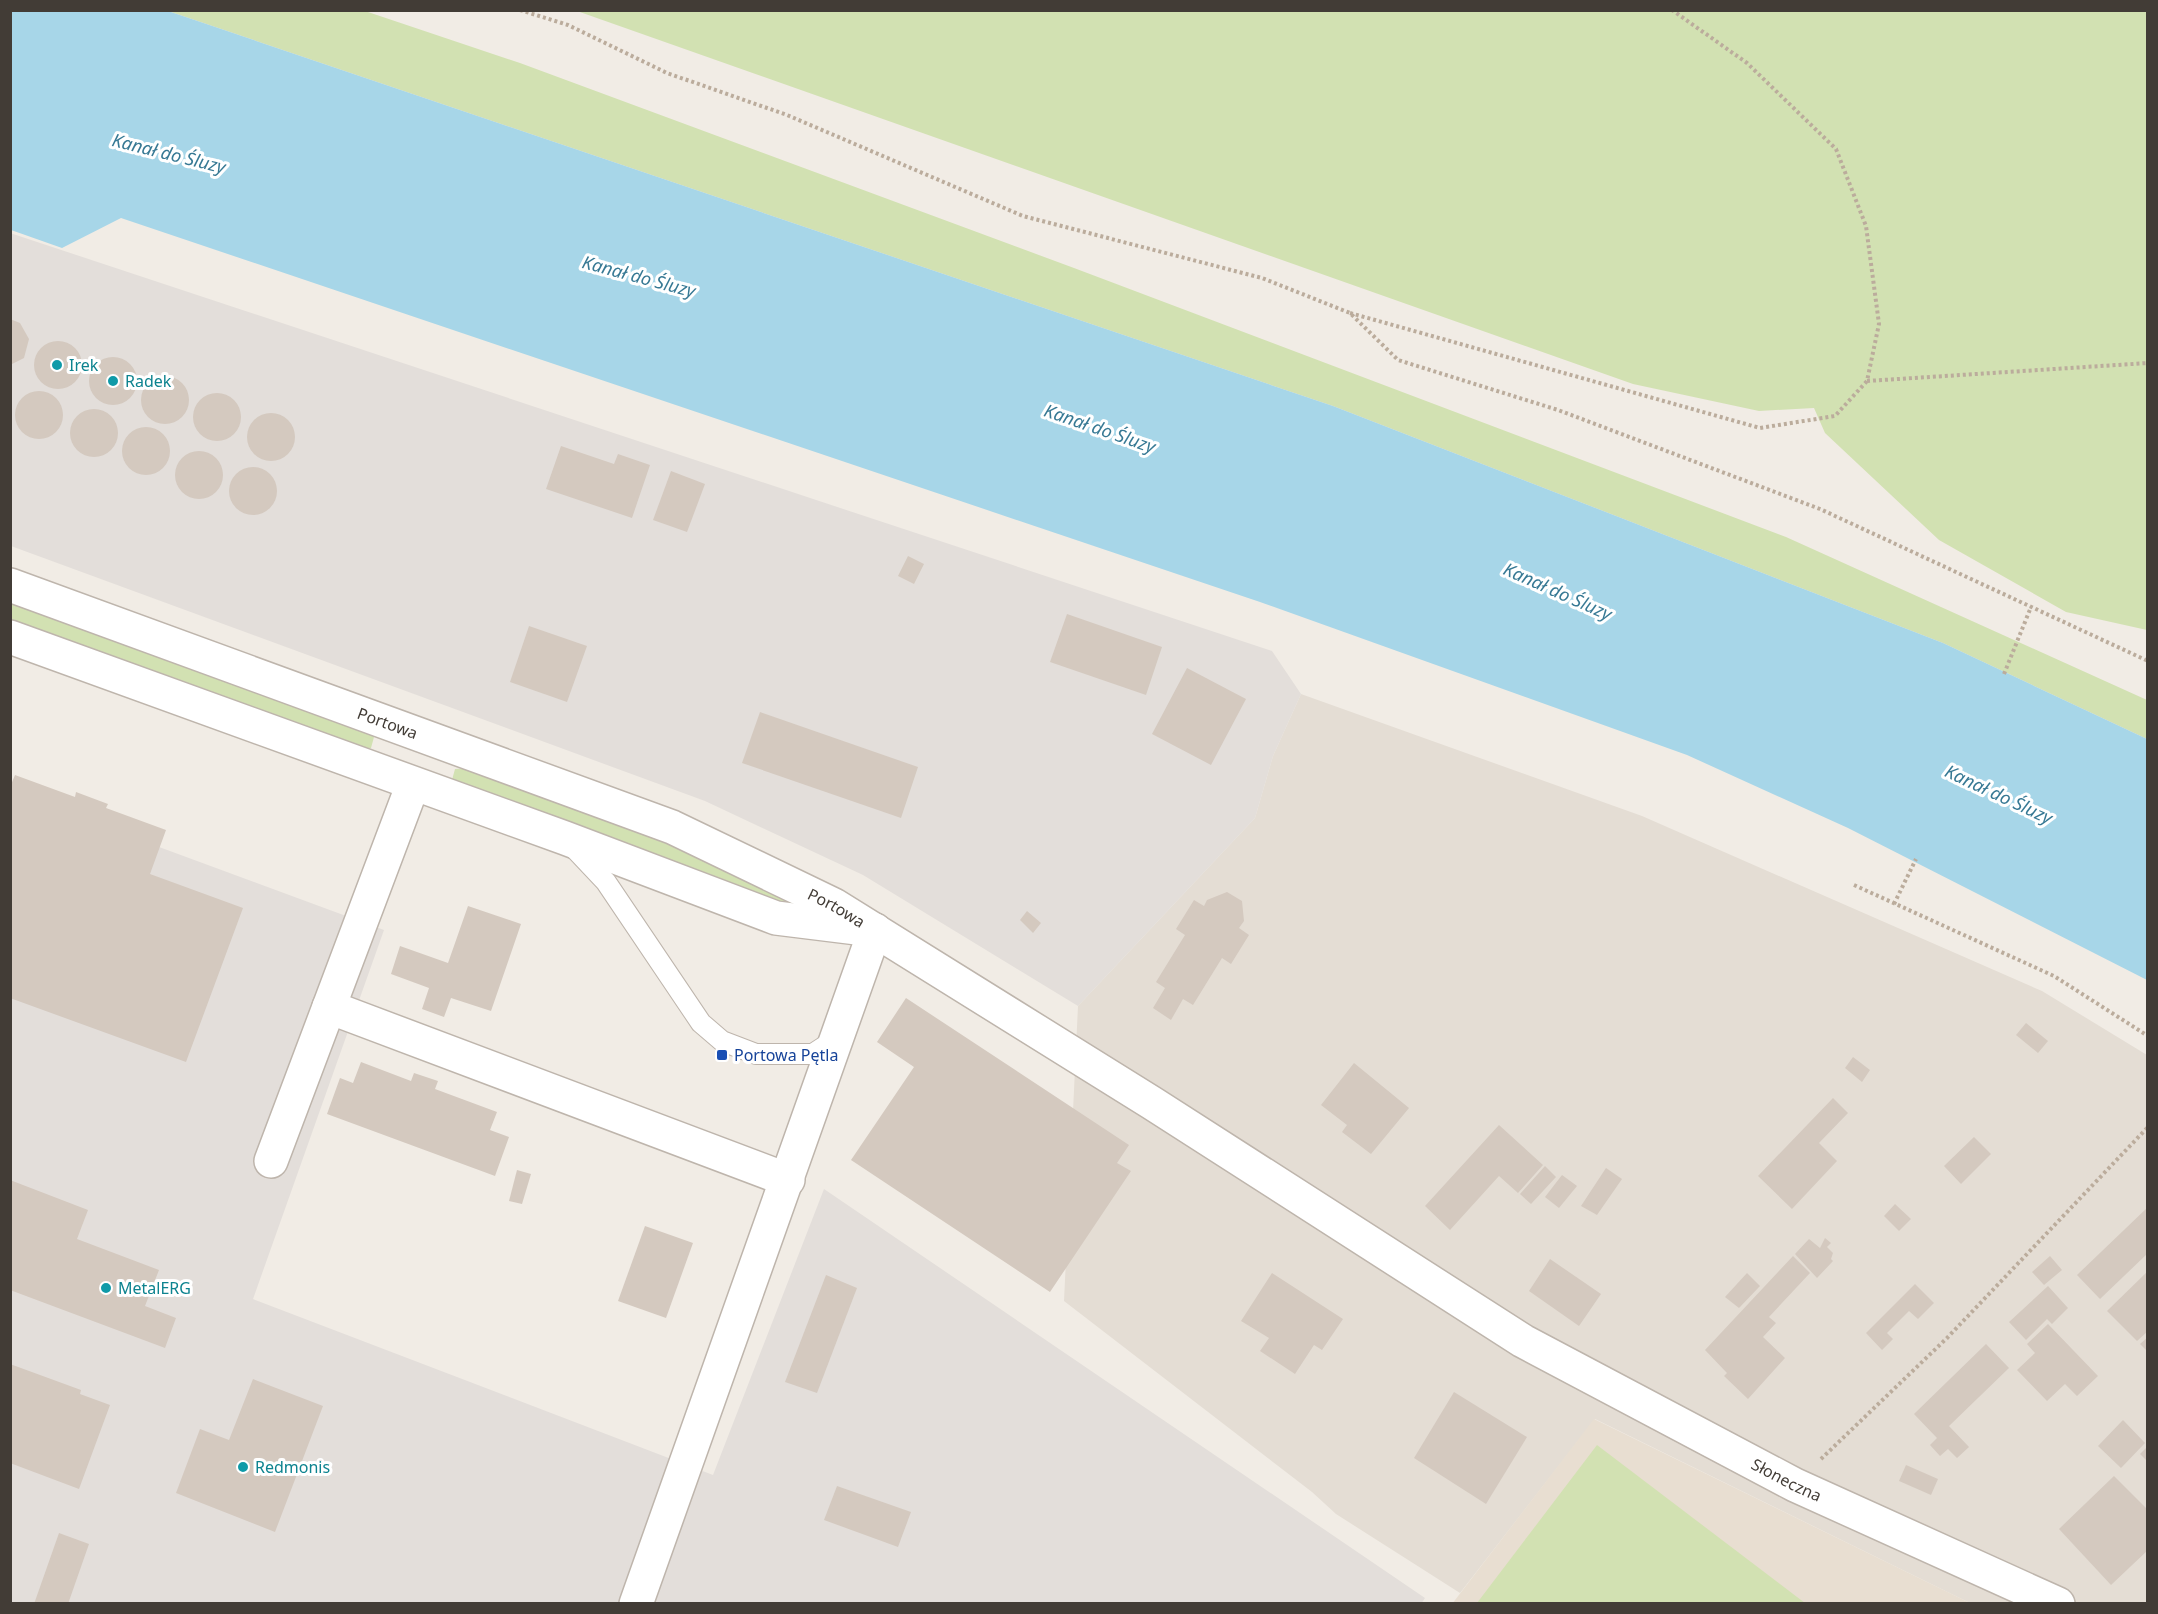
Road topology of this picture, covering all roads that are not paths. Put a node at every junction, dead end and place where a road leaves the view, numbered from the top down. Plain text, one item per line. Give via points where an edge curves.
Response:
1 (10, 585) edge
2 (10, 637) edge
3 (431, 739) junction
4 (413, 784) junction
5 (565, 838) junction
6 (875, 930) junction
7 (329, 1007) junction
8 (840, 1035) junction
9 (271, 1161) dead end
10 (788, 1180) junction
11 (636, 1604) edge
12 (2058, 1604) edge

1 - 3 street, Portowa
2 - 4 street, Portowa
3 - 4 street
3 - 6 street, Portowa via 672,827 834,904
4 - 5 street, Portowa
4 - 7 street
5 - 6 street, Portowa via 776,918
5 - 8 lane via 606,882 701,1023 722,1041 756,1054 813,1054
6 - 8 street
6 - 12 street, Słoneczna via 1523,1341 1796,1485
7 - 9 street
7 - 10 street
8 - 10 street
10 - 11 street

